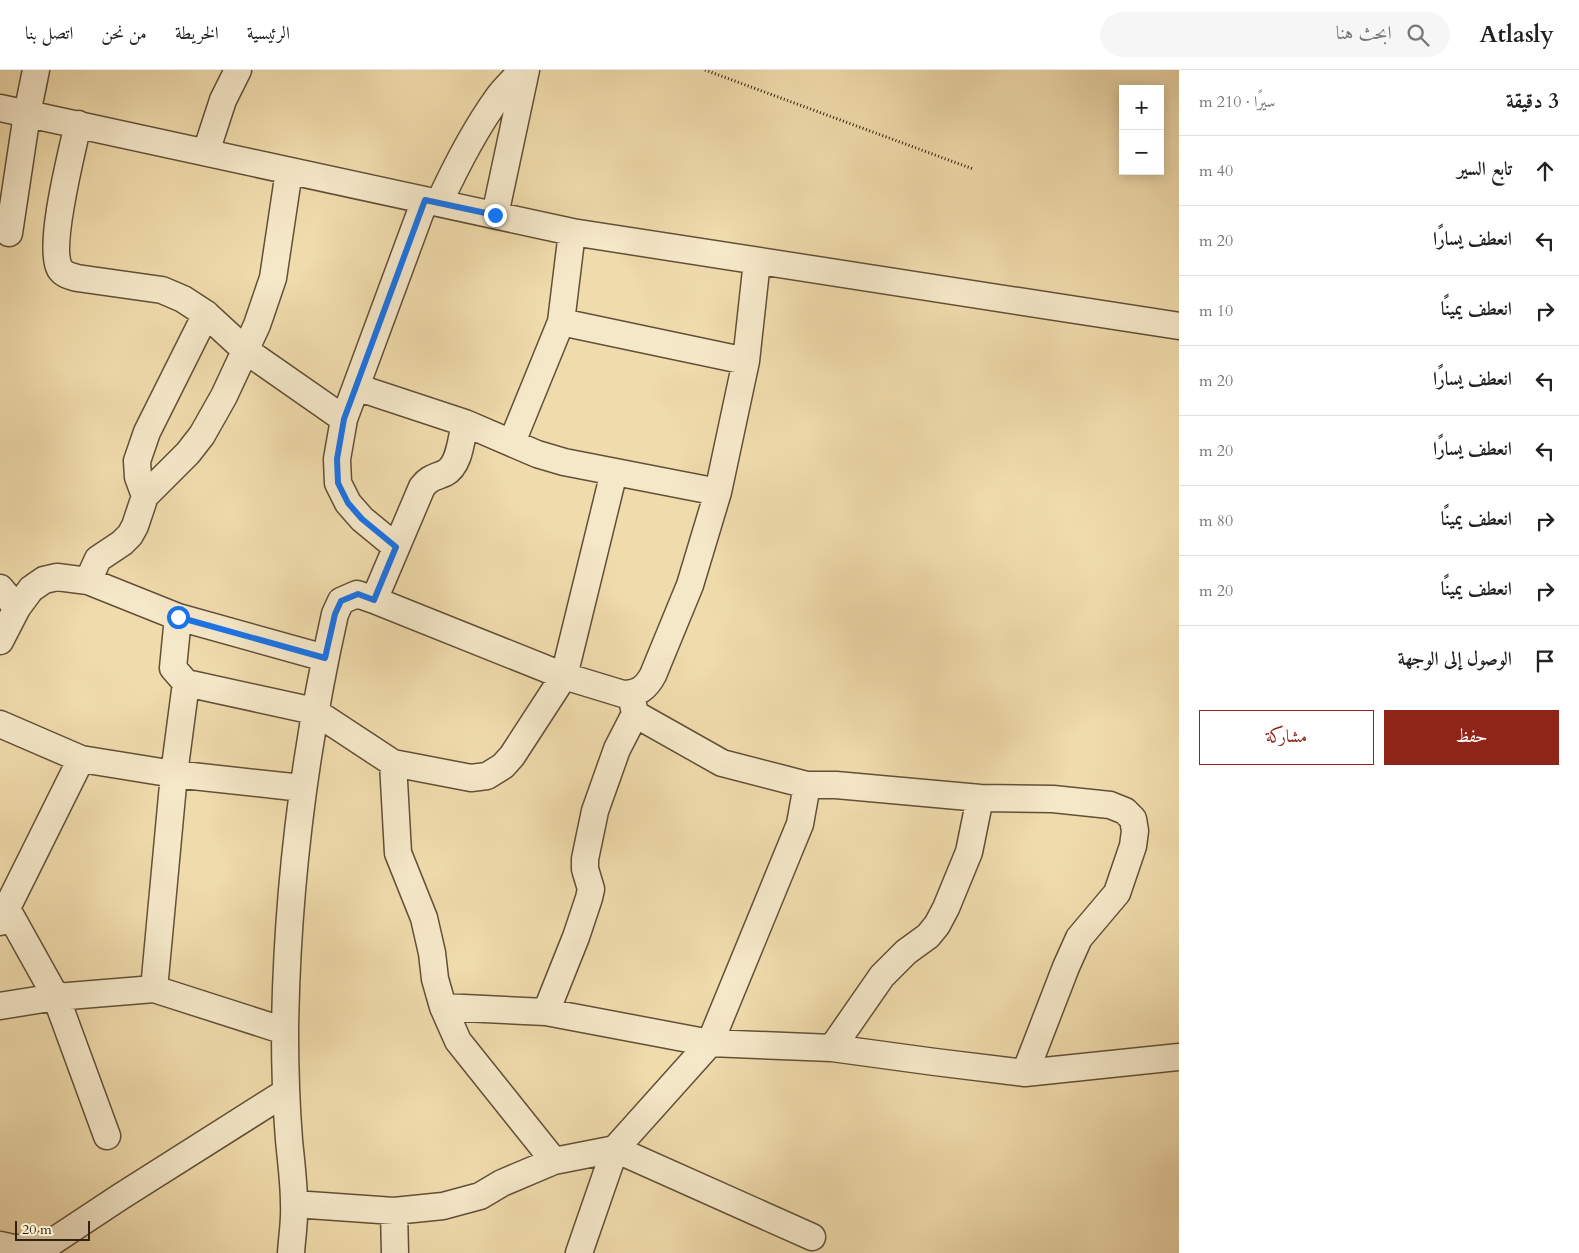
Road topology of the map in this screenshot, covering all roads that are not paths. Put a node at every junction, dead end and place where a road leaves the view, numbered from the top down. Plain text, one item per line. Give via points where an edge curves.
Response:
1 (36, 70) edge
2 (238, 70) edge
3 (522, 70) edge
4 (526, 70) edge
5 (0, 108) edge
6 (27, 114) junction
7 (78, 124) junction
8 (206, 152) junction
9 (289, 171) junction
10 (432, 202) junction
11 (495, 215) junction
12 (572, 232) junction
13 (9, 233) dead end
14 (757, 261) junction
15 (206, 314) junction
16 (561, 322) junction
17 (1179, 326) edge
18 (245, 350) junction
19 (746, 361) junction
20 (356, 387) junction
21 (344, 419) junction
22 (465, 423) junction
23 (512, 442) junction
24 (614, 472) junction
25 (718, 492) junction
26 (145, 496) junction
27 (396, 547) junction
28 (88, 581) junction
29 (0, 588) edge
30 (374, 600) junction
31 (17, 608) junction
32 (178, 617) junction
33 (0, 641) edge
34 (325, 658) junction
35 (564, 676) junction
36 (186, 683) junction
37 (633, 704) junction
38 (314, 711) junction
39 (0, 724) edge
40 (81, 759) junction
41 (393, 763) junction
42 (174, 774) junction
43 (807, 784) junction
44 (302, 788) junction
45 (980, 798) junction
46 (2, 912) edge
47 (154, 989) junction
48 (56, 997) junction
49 (0, 1006) edge
50 (443, 1007) junction
51 (546, 1012) junction
52 (285, 1031) junction
53 (710, 1043) junction
54 (832, 1048) junction
55 (1179, 1057) edge
56 (1025, 1073) junction
57 (286, 1092) junction
58 (107, 1136) dead end
59 (615, 1149) junction
60 (554, 1161) junction
61 (294, 1204) junction
62 (394, 1211) junction
63 (812, 1237) dead end
64 (0, 1245) edge
65 (291, 1253) edge
66 (395, 1253) edge
67 (579, 1253) edge

1 - 6 street
2 - 8 street via 223,100
3 - 10 street via 476,131
4 - 11 street
5 - 6 street
6 - 7 street
6 - 13 street
7 - 8 street
7 - 15 street via 60,204 56,247 60,268 77,278 162,290
8 - 9 street
9 - 10 street
9 - 18 street via 273,278
10 - 11 street
10 - 20 street
11 - 12 street
12 - 14 street
12 - 16 street
14 - 17 street
14 - 19 street
15 - 18 street
15 - 26 street via 147,432 137,461 138,477
16 - 19 street
16 - 23 street
18 - 21 street
18 - 26 street via 202,435
19 - 25 street
20 - 21 street
20 - 22 street
21 - 27 street via 337,459 338,483 348,503 362,519
22 - 23 street
22 - 27 street via 456,461 452,468 428,480 422,487
23 - 24 street via 564,462
24 - 25 street
24 - 35 street
25 - 37 street via 690,585 653,675
26 - 28 street via 130,535 98,559
27 - 30 street
28 - 31 street via 57,577 44,580 31,589
28 - 32 street
29 - 31 street
30 - 34 street via 358,594 341,601
30 - 35 street
31 - 33 street
32 - 34 street
32 - 36 street via 173,668
34 - 38 street
35 - 37 street via 615,693
35 - 41 street via 512,756 487,776 471,778
36 - 38 street
36 - 42 street
37 - 43 street via 722,763
37 - 51 street via 595,811 585,859 591,888 589,898
38 - 41 street
38 - 44 street
39 - 40 street
40 - 42 street
40 - 46 street
41 - 50 street via 398,853 424,918
42 - 44 street
42 - 47 street
43 - 45 street
43 - 53 street via 800,824
44 - 52 street via 292,869
45 - 54 street via 969,852 936,925 928,936 882,976
45 - 56 street via 1053,799 1110,805 1125,811 1133,819 1133,846 1117,893 1079,938
46 - 48 street
47 - 48 street
47 - 52 street
48 - 49 street
48 - 58 street
50 - 51 street
50 - 60 street via 458,1041
51 - 53 street
52 - 57 street
53 - 54 street
53 - 59 street
54 - 56 street
55 - 56 street
57 - 61 street
57 - 64 street via 52,1242 32,1248
59 - 60 street
59 - 63 street
59 - 67 street
60 - 62 street via 480,1196 443,1206
61 - 62 street
61 - 65 street
62 - 66 street

